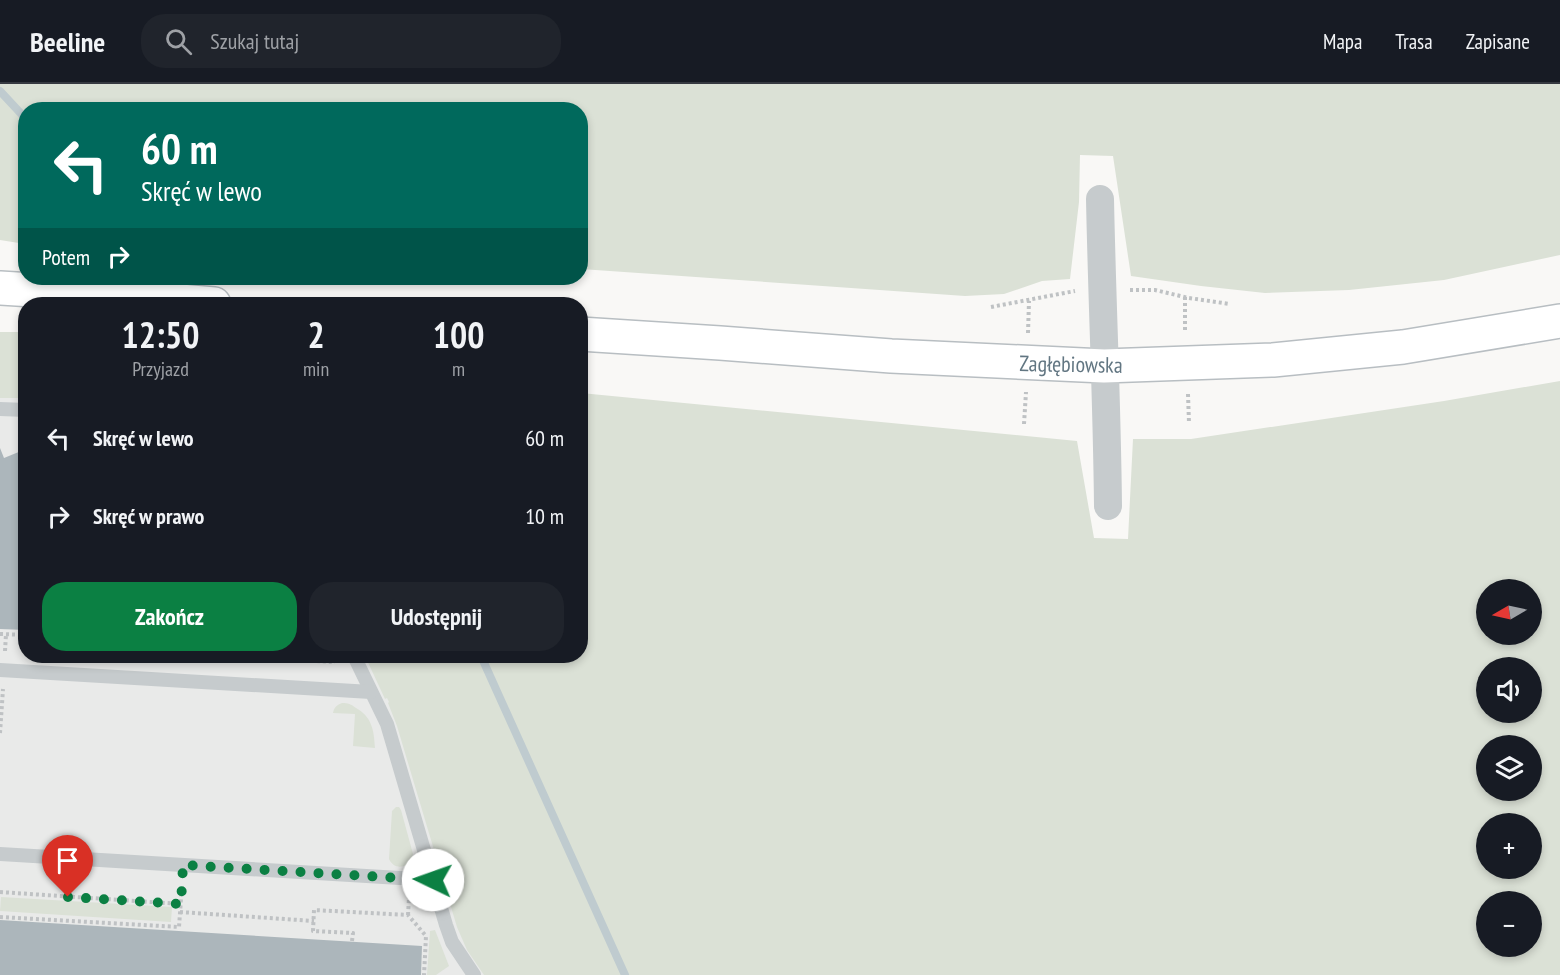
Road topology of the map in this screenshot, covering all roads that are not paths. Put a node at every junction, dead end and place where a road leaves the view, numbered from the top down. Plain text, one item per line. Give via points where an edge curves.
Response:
1 (1100, 199) dead end
2 (0, 288) edge
3 (135, 297) edge
4 (1560, 321) edge
5 (588, 335) edge
6 (1104, 366) junction
7 (0, 409) edge
8 (18, 410) edge
9 (1108, 506) dead end
10 (357, 663) edge
11 (0, 670) edge
12 (371, 692) junction
13 (0, 854) edge
14 (433, 880) junction
15 (474, 975) edge

1 - 6 street
2 - 3 main road
4 - 6 main road, Zagłębiowska via 1356,352 1273,360
5 - 6 main road, Zagłębiowska
6 - 9 street
7 - 8 lane
10 - 12 lane
11 - 12 lane
12 - 14 lane via 387,724
13 - 14 lane
14 - 15 lane via 452,942

